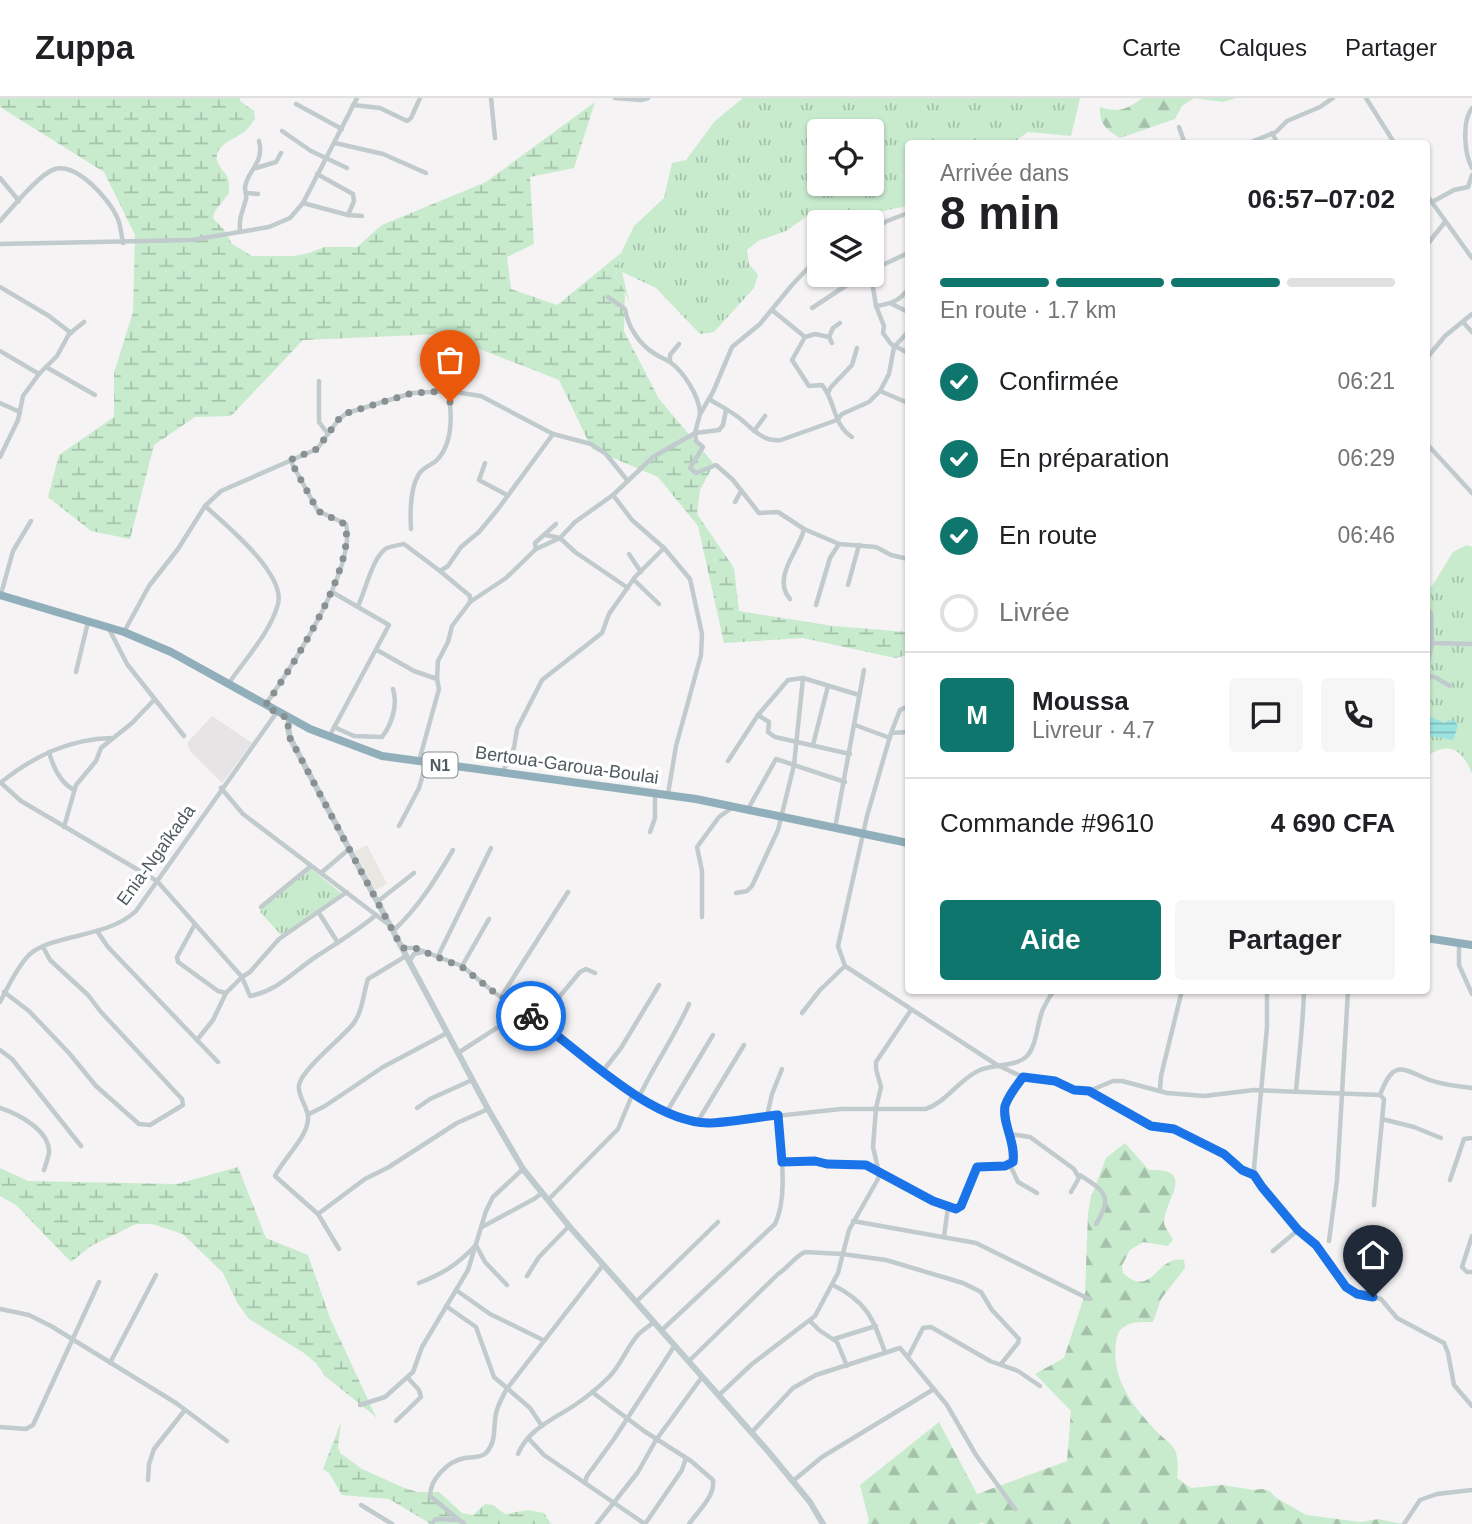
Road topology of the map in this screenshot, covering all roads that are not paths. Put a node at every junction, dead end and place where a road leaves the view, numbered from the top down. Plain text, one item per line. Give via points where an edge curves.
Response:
1 (357, 98) edge
2 (420, 98) edge
3 (491, 98) edge
4 (615, 98) edge
5 (648, 98) edge
6 (1333, 98) edge
7 (1366, 98) edge
8 (296, 104) dead end
9 (353, 105) junction
10 (1472, 108) edge
11 (1179, 127) dead end
12 (342, 129) junction
13 (282, 131) dead end
14 (1272, 133) junction
15 (495, 138) dead end
16 (1184, 140) edge
17 (1255, 140) edge
18 (1276, 140) edge
19 (1392, 140) edge
20 (259, 141) dead end
21 (335, 143) junction
22 (281, 153) dead end
23 (326, 159) junction
24 (256, 168) junction
25 (347, 168) dead end
26 (1472, 168) edge
27 (426, 173) dead end
28 (317, 174) junction
29 (1472, 175) edge
30 (0, 178) edge
31 (246, 193) junction
32 (258, 194) dead end
33 (1430, 199) edge
34 (19, 201) junction
35 (1432, 202) junction
36 (303, 203) junction
37 (905, 214) edge
38 (348, 215) junction
39 (362, 216) dead end
40 (0, 221) edge
41 (1445, 221) junction
42 (884, 223) edge
43 (240, 232) junction
44 (1430, 241) edge
45 (122, 243) junction
46 (0, 244) edge
47 (905, 255) edge
48 (1472, 258) edge
49 (884, 265) edge
50 (807, 269) edge
51 (0, 287) edge
52 (844, 287) edge
53 (873, 287) edge
54 (905, 293) edge
55 (608, 297) dead end
56 (891, 304) junction
57 (876, 306) junction
58 (813, 308) dead end
59 (772, 310) junction
60 (905, 311) edge
61 (1472, 314) edge
62 (84, 322) dead end
63 (1462, 322) junction
64 (840, 323) dead end
65 (1472, 332) edge
66 (71, 333) junction
67 (905, 335) edge
68 (806, 337) junction
69 (829, 337) junction
70 (832, 343) dead end
71 (679, 344) dead end
72 (894, 347) junction
73 (857, 348) dead end
74 (0, 351) edge
75 (905, 352) edge
76 (1430, 354) edge
77 (670, 362) junction
78 (46, 367) junction
79 (39, 374) junction
80 (319, 382) dead end
81 (448, 391) junction
82 (880, 391) junction
83 (828, 393) junction
84 (95, 395) dead end
85 (709, 399) junction
86 (905, 402) edge
87 (0, 403) edge
88 (726, 410) junction
89 (20, 412) junction
90 (700, 414) junction
91 (765, 416) dead end
92 (836, 420) junction
93 (754, 431) junction
94 (695, 433) junction
95 (328, 434) junction
96 (553, 434) junction
97 (852, 436) dead end
98 (1430, 447) edge
99 (0, 457) edge
100 (290, 460) junction
101 (485, 463) dead end
102 (627, 480) junction
103 (741, 492) junction
104 (1472, 493) edge
105 (613, 495) junction
106 (507, 496) junction
107 (734, 502) dead end
108 (205, 506) junction
109 (31, 521) dead end
110 (556, 524) dead end
111 (411, 529) dead end
112 (804, 529) junction
113 (546, 535) junction
114 (561, 538) junction
115 (839, 544) junction
116 (859, 545) junction
117 (664, 548) junction
118 (536, 550) junction
119 (629, 554) dead end
120 (905, 558) edge
121 (440, 571) junction
122 (641, 572) junction
123 (634, 580) junction
124 (848, 585) dead end
125 (628, 588) junction
126 (332, 592) junction
127 (0, 595) edge
128 (790, 599) dead end
129 (470, 602) junction
130 (659, 604) dead end
131 (816, 605) dead end
132 (358, 606) junction
133 (1430, 612) edge
134 (88, 621) junction
135 (107, 626) junction
136 (124, 632) junction
137 (1432, 643) junction
138 (1472, 644) edge
139 (377, 650) junction
140 (1430, 653) edge
141 (864, 670) dead end
142 (76, 672) dead end
143 (1430, 675) edge
144 (803, 678) junction
145 (437, 679) junction
146 (228, 684) junction
147 (828, 686) junction
148 (1450, 686) dead end
149 (393, 689) dead end
150 (859, 695) junction
151 (154, 700) junction
152 (265, 706) junction
153 (905, 708) edge
154 (277, 712) junction
155 (758, 715) junction
156 (289, 719) junction
157 (855, 725) junction
158 (334, 727) junction
159 (905, 732) edge
160 (890, 735) junction
161 (184, 736) dead end
162 (329, 737) junction
163 (113, 738) junction
164 (798, 742) junction
165 (813, 745) junction
166 (49, 752) junction
167 (850, 754) junction
168 (728, 761) dead end
169 (422, 763) junction
170 (794, 765) junction
171 (503, 772) junction
172 (845, 782) junction
173 (0, 783) edge
174 (221, 788) junction
175 (74, 790) junction
176 (655, 793) junction
177 (668, 795) junction
178 (733, 807) junction
179 (748, 810) junction
180 (781, 817) junction
181 (399, 826) dead end
182 (64, 827) junction
183 (835, 828) junction
184 (650, 832) dead end
185 (864, 834) junction
186 (905, 842) edge
187 (491, 848) dead end
188 (349, 849) junction
189 (453, 850) dead end
190 (311, 866) junction
191 (321, 873) junction
192 (414, 873) dead end
193 (157, 881) junction
194 (347, 892) junction
195 (568, 892) dead end
196 (736, 893) dead end
197 (377, 902) junction
198 (261, 907) dead end
199 (319, 913) junction
200 (376, 915) junction
201 (702, 917) dead end
202 (489, 919) dead end
203 (195, 923) junction
204 (391, 928) junction
205 (97, 931) junction
206 (1430, 939) edge
207 (338, 943) junction
208 (1459, 943) junction
209 (1472, 945) edge
210 (43, 947) junction
211 (402, 948) junction
212 (422, 951) junction
213 (438, 956) junction
214 (407, 959) junction
215 (845, 966) junction
216 (462, 967) junction
217 (595, 973) dead end
218 (242, 977) junction
219 (659, 985) dead end
220 (226, 993) junction
221 (1052, 994) edge
222 (1181, 994) edge
223 (1267, 994) edge
224 (1304, 994) edge
225 (1348, 994) edge
226 (1472, 994) edge
227 (2, 997) edge
228 (501, 997) junction
229 (689, 1004) dead end
230 (911, 1010) junction
231 (523, 1011) junction
232 (802, 1013) dead end
233 (534, 1018) junction
234 (447, 1033) junction
235 (713, 1035) dead end
236 (197, 1040) junction
237 (744, 1045) dead end
238 (0, 1050) edge
239 (458, 1053) junction
240 (218, 1062) dead end
241 (997, 1065) junction
242 (782, 1069) dead end
243 (603, 1071) junction
244 (1023, 1077) junction
245 (472, 1080) junction
246 (1472, 1088) edge
247 (1160, 1090) junction
248 (1089, 1091) junction
249 (1262, 1091) junction
250 (1296, 1091) junction
251 (633, 1093) junction
252 (1341, 1093) junction
253 (1380, 1095) junction
254 (639, 1097) junction
255 (0, 1108) edge
256 (417, 1108) dead end
257 (876, 1108) junction
258 (488, 1109) junction
259 (666, 1113) junction
260 (308, 1115) junction
261 (778, 1115) junction
262 (767, 1116) junction
263 (1382, 1119) junction
264 (698, 1121) junction
265 (1010, 1134) junction
266 (1441, 1138) dead end
267 (1472, 1139) edge
268 (81, 1146) dead end
269 (782, 1162) junction
270 (1010, 1165) junction
271 (523, 1169) junction
272 (44, 1170) dead end
273 (879, 1173) junction
274 (1079, 1174) junction
275 (1254, 1175) junction
276 (1450, 1180) dead end
277 (1072, 1192) dead end
278 (542, 1193) junction
279 (1037, 1193) dead end
280 (548, 1200) junction
281 (1374, 1205) dead end
282 (948, 1207) junction
283 (318, 1214) junction
284 (853, 1221) junction
285 (718, 1222) dead end
286 (1096, 1224) dead end
287 (569, 1226) junction
288 (481, 1227) junction
289 (1298, 1230) junction
290 (1472, 1236) edge
291 (944, 1237) junction
292 (1329, 1241) dead end
293 (477, 1245) junction
294 (339, 1249) dead end
295 (1273, 1251) dead end
296 (842, 1254) junction
297 (604, 1264) junction
298 (1472, 1272) edge
299 (156, 1275) dead end
300 (527, 1276) dead end
301 (99, 1282) dead end
302 (419, 1283) dead end
303 (834, 1284) junction
304 (507, 1285) dead end
305 (456, 1290) junction
306 (1089, 1299) dead end
307 (636, 1300) junction
308 (446, 1306) junction
309 (0, 1309) edge
310 (810, 1321) junction
311 (654, 1322) junction
312 (876, 1326) junction
313 (662, 1330) junction
314 (834, 1339) junction
315 (72, 1340) junction
316 (543, 1340) junction
317 (675, 1345) junction
318 (885, 1352) junction
319 (908, 1357) junction
320 (689, 1361) junction
321 (110, 1363) junction
322 (1001, 1364) junction
323 (847, 1366) junction
324 (702, 1376) junction
325 (408, 1378) junction
326 (1040, 1386) dead end
327 (933, 1389) junction
328 (506, 1390) junction
329 (592, 1392) junction
330 (719, 1395) junction
331 (360, 1405) dead end
332 (1472, 1406) edge
333 (185, 1410) junction
334 (627, 1418) junction
335 (396, 1421) dead end
336 (542, 1426) junction
337 (0, 1427) edge
338 (751, 1432) junction
339 (528, 1438) junction
340 (656, 1440) junction
341 (227, 1441) dead end
342 (519, 1454) dead end
343 (686, 1458) junction
344 (148, 1480) dead end
345 (793, 1481) junction
346 (585, 1482) junction
347 (1472, 1490) edge
348 (613, 1502) junction
349 (361, 1505) dead end
350 (1015, 1509) dead end
351 (462, 1522) edge
352 (392, 1524) edge
353 (431, 1524) edge
354 (597, 1524) edge
355 (645, 1524) edge
356 (690, 1524) edge
357 (823, 1524) edge
358 (1404, 1524) edge

1 - 9 street
2 - 9 street via 409,121 380,108
3 - 15 street
4 - 5 street
6 - 14 street
7 - 19 street
8 - 12 street
9 - 12 street
10 - 26 street via 1465,136
11 - 16 street
12 - 21 street
13 - 23 street
14 - 17 street
14 - 18 street
20 - 24 street
21 - 23 street
21 - 27 street via 383,153
22 - 24 street via 276,162
23 - 25 street
23 - 28 street
24 - 31 street
28 - 36 street
28 - 38 street via 353,194
29 - 35 street via 1468,187
30 - 34 street
31 - 32 street
31 - 43 street via 239,215
33 - 35 street
34 - 40 street
34 - 45 street via 45,175 64,169 80,176 107,201 117,217
35 - 41 street
36 - 38 street
36 - 43 street via 290,218
37 - 42 street
38 - 39 street
41 - 44 street
41 - 48 street
43 - 45 street via 192,240
45 - 46 street
47 - 49 street
50 - 59 street
51 - 66 street
52 - 58 street
53 - 57 street
54 - 56 street
55 - 77 street via 625,309 627,321 643,345
56 - 57 street
56 - 60 street
57 - 72 street via 883,333
59 - 68 street
59 - 85 street via 732,347
61 - 63 street
62 - 66 street
63 - 65 street
63 - 76 street
64 - 69 street
66 - 78 street
67 - 72 street
68 - 69 street
68 - 83 street via 792,360 809,386 822,386
69 - 70 street
71 - 77 street
72 - 75 street
72 - 82 street
73 - 83 street via 852,365
74 - 79 street
77 - 90 street via 687,382
78 - 79 street
78 - 84 street
79 - 89 street via 23,396
80 - 95 street via 319,422
81 - 95 street via 412,393 347,413
81 - 96 street via 481,396
81 - 111 street via 452,417 447,442 438,459 418,475
82 - 86 street
82 - 92 street
83 - 92 street
85 - 88 street
85 - 90 street
87 - 89 street
88 - 93 street
88 - 94 street via 719,430
89 - 99 street
90 - 94 street
91 - 93 street
92 - 93 street via 772,442
92 - 97 street
94 - 102 street via 653,457
94 - 103 street via 703,447 690,468 696,473 716,465
95 - 100 street via 317,449
96 - 102 street via 592,444
96 - 106 street
98 - 104 street
100 - 108 street via 221,491
100 - 126 street via 318,511 347,527
101 - 106 street via 479,480
102 - 105 street
103 - 107 street
103 - 112 street via 757,512 778,512
105 - 114 street
105 - 117 street via 632,520
106 - 121 street
108 - 136 street via 149,586
108 - 146 street via 262,562 278,591 266,630
109 - 127 street via 13,551
110 - 113 street
112 - 115 street
112 - 128 street via 786,572 784,588
113 - 114 street
113 - 118 street via 535,543
114 - 118 street
114 - 125 street
115 - 116 street
115 - 131 street
116 - 120 street
116 - 124 street
117 - 122 street
117 - 177 street via 690,579 703,642
118 - 129 street
119 - 122 street
121 - 129 street via 470,596
121 - 132 street via 404,544 387,548 370,572
122 - 123 street
123 - 125 street
123 - 130 street
125 - 171 street via 608,614 602,633 542,680 517,729
126 - 132 street
126 - 152 street
127 - 134 highway, Bertoua-Garoua-Boulai / N1
129 - 145 street via 452,626 438,661
132 - 139 street via 389,625
133 - 137 street
134 - 135 highway, Bertoua-Garoua-Boulai / N1
134 - 142 street
135 - 136 highway, Bertoua-Garoua-Boulai / N1
135 - 151 street
136 - 146 highway, Bertoua-Garoua-Boulai / N1
137 - 138 street
137 - 140 street
139 - 145 street
139 - 158 street
141 - 150 street
143 - 148 street
144 - 147 street
144 - 155 street via 788,680
144 - 164 street
145 - 169 street via 439,689
146 - 152 highway, Bertoua-Garoua-Boulai / N1
147 - 150 street
147 - 165 street
149 - 158 street via 394,711 382,737 354,736
150 - 157 street
151 - 161 street
151 - 163 street
152 - 154 highway, Bertoua-Garoua-Boulai / N1
153 - 160 street
154 - 156 highway, Bertoua-Garoua-Boulai / N1
154 - 174 street, Enia-Ngaîkada
155 - 164 street via 769,722 769,733
155 - 168 street
156 - 162 highway, Bertoua-Garoua-Boulai / N1
156 - 188 street via 290,738
157 - 160 street
157 - 167 street
158 - 162 street
159 - 160 street
160 - 185 street
162 - 169 highway, Bertoua-Garoua-Boulai / N1 via 382,756
163 - 166 street via 81,740
163 - 175 street via 101,748
164 - 165 street
164 - 170 street
165 - 167 street
166 - 173 street
166 - 175 street via 59,776
167 - 172 street
169 - 171 highway, Bertoua-Garoua-Boulai / N1
169 - 181 street via 419,788
170 - 172 street
170 - 179 street via 774,761
170 - 180 street
171 - 176 highway, Bertoua-Garoua-Boulai / N1
172 - 183 street
173 - 182 street via 21,802
174 - 190 street via 243,814
174 - 193 street, Enia-Ngaîkada
175 - 182 street
176 - 177 highway, Bertoua-Garoua-Boulai / N1
176 - 184 street via 656,818
177 - 178 highway, Bertoua-Garoua-Boulai / N1
178 - 179 highway, Bertoua-Garoua-Boulai / N1
178 - 201 street via 719,817 697,848
179 - 180 highway, Bertoua-Garoua-Boulai / N1
180 - 183 highway, Bertoua-Garoua-Boulai / N1
180 - 196 street via 752,886
182 - 193 street
183 - 185 highway, Bertoua-Garoua-Boulai / N1
185 - 186 highway, Bertoua-Garoua-Boulai / N1
185 - 215 street via 838,947
187 - 213 street
188 - 191 street
188 - 197 street
189 - 204 street via 407,918
190 - 191 street
190 - 198 street
191 - 194 street
192 - 197 street
193 - 203 street
193 - 205 street, Enia-Ngaîkada via 126,920
194 - 199 street
194 - 200 street
195 - 228 street
197 - 204 street
199 - 207 street
199 - 218 street via 279,939
200 - 204 street
200 - 207 street
202 - 216 street
203 - 218 street
203 - 220 street via 178,962
204 - 211 street
205 - 210 street, Enia-Ngaîkada
205 - 236 street
206 - 208 highway
207 - 218 street via 281,984 253,996 248,995
208 - 209 highway
208 - 226 street via 1459,965
210 - 227 street, Enia-Ngaîkada via 29,955
210 - 227 street via 50,960 183,1099 183,1105 150,1125 139,1124 96,1086 29,1011
211 - 212 street
211 - 214 street
212 - 213 street
212 - 214 street
213 - 216 street
214 - 234 street
214 - 260 street via 368,978 353,1024 300,1081
215 - 230 street
215 - 232 street
216 - 228 street
217 - 233 street via 580,972
218 - 220 street
219 - 243 street
220 - 236 street
221 - 241 street via 1026,1057
222 - 247 street
223 - 249 street
224 - 250 street
225 - 252 street
228 - 231 street
229 - 254 street
230 - 241 street
230 - 257 street via 876,1062 881,1087
231 - 233 street
231 - 239 street
233 - 243 street
234 - 239 street
234 - 260 street
235 - 259 street
236 - 240 street
237 - 264 street
238 - 268 street
239 - 245 street
241 - 244 street
241 - 257 street via 971,1075 933,1106
242 - 262 street
243 - 251 street
244 - 248 street
244 - 265 street via 1005,1107
245 - 256 street
245 - 258 street
246 - 253 street via 1443,1084 1407,1068 1388,1077
247 - 248 street via 1113,1081
247 - 249 street via 1204,1096
248 - 275 street via 1151,1126 1174,1129 1201,1142
249 - 250 street
249 - 275 street
250 - 252 street
251 - 254 street
251 - 280 street via 618,1129
252 - 253 street
252 - 292 street
253 - 263 street via 1384,1100
254 - 259 street
255 - 272 street via 41,1133 49,1152
257 - 261 street
257 - 273 street via 873,1147
258 - 271 street
258 - 283 street via 365,1179
259 - 264 street
260 - 283 street via 306,1129 275,1176
261 - 262 street
261 - 269 street
262 - 264 street
263 - 266 street
263 - 281 street
265 - 270 street via 1014,1155
265 - 274 street via 1030,1136
267 - 276 street via 1464,1139
269 - 273 street via 866,1165
269 - 313 street via 781,1207 775,1224
270 - 279 street via 1018,1182
270 - 282 street via 977,1167 961,1206
271 - 278 street
271 - 288 street via 493,1197
273 - 282 street
273 - 284 street
274 - 277 street
274 - 286 street via 1105,1198 1106,1208
275 - 289 street
278 - 280 street
278 - 288 street
280 - 287 street
282 - 291 street
283 - 294 street
284 - 291 street
284 - 296 street
285 - 307 street
287 - 297 street
287 - 300 street via 539,1256
288 - 293 street
289 - 295 street
289 - 332 street via 1316,1245 1346,1287 1381,1299 1397,1318 1444,1343 1454,1385
290 - 298 street via 1462,1267
291 - 306 street via 976,1243
293 - 302 street via 444,1274
293 - 304 street via 485,1262
293 - 305 street
296 - 303 street
296 - 320 street via 799,1255
296 - 322 street via 915,1267 981,1292 1019,1339
297 - 307 street
297 - 316 street
299 - 321 street
301 - 315 street
303 - 310 street
303 - 312 street via 859,1300
305 - 308 street
305 - 316 street via 490,1314
307 - 311 street
308 - 325 street
308 - 328 street via 476,1327 494,1377
309 - 315 street via 29,1315
310 - 314 street
310 - 330 street
311 - 313 street
311 - 329 street via 636,1337 612,1373
312 - 314 street
312 - 318 street
313 - 317 street
314 - 323 street
315 - 321 street
315 - 337 street via 31,1428
316 - 328 street
317 - 320 street
317 - 334 street
318 - 319 street via 900,1348
318 - 323 street
319 - 322 street via 927,1326
319 - 327 street
320 - 324 street
321 - 333 street
322 - 326 street
323 - 338 street via 793,1388
324 - 330 street
324 - 340 street
325 - 331 street via 385,1397
325 - 335 street via 421,1397
327 - 345 street via 822,1457
327 - 350 street
328 - 336 street via 530,1408
328 - 351 street via 487,1452 461,1458 440,1472 432,1486 430,1496
329 - 334 street
329 - 336 street
330 - 338 street
333 - 341 street
333 - 344 street via 154,1449
334 - 340 street
334 - 346 street
336 - 339 street
338 - 345 street
339 - 342 street
339 - 346 street via 544,1455
340 - 343 street
340 - 348 street
343 - 355 street
343 - 356 street via 714,1485
345 - 357 street
346 - 348 street
347 - 358 street via 1420,1500
348 - 354 street
348 - 355 street
349 - 352 street
351 - 353 street via 436,1519

